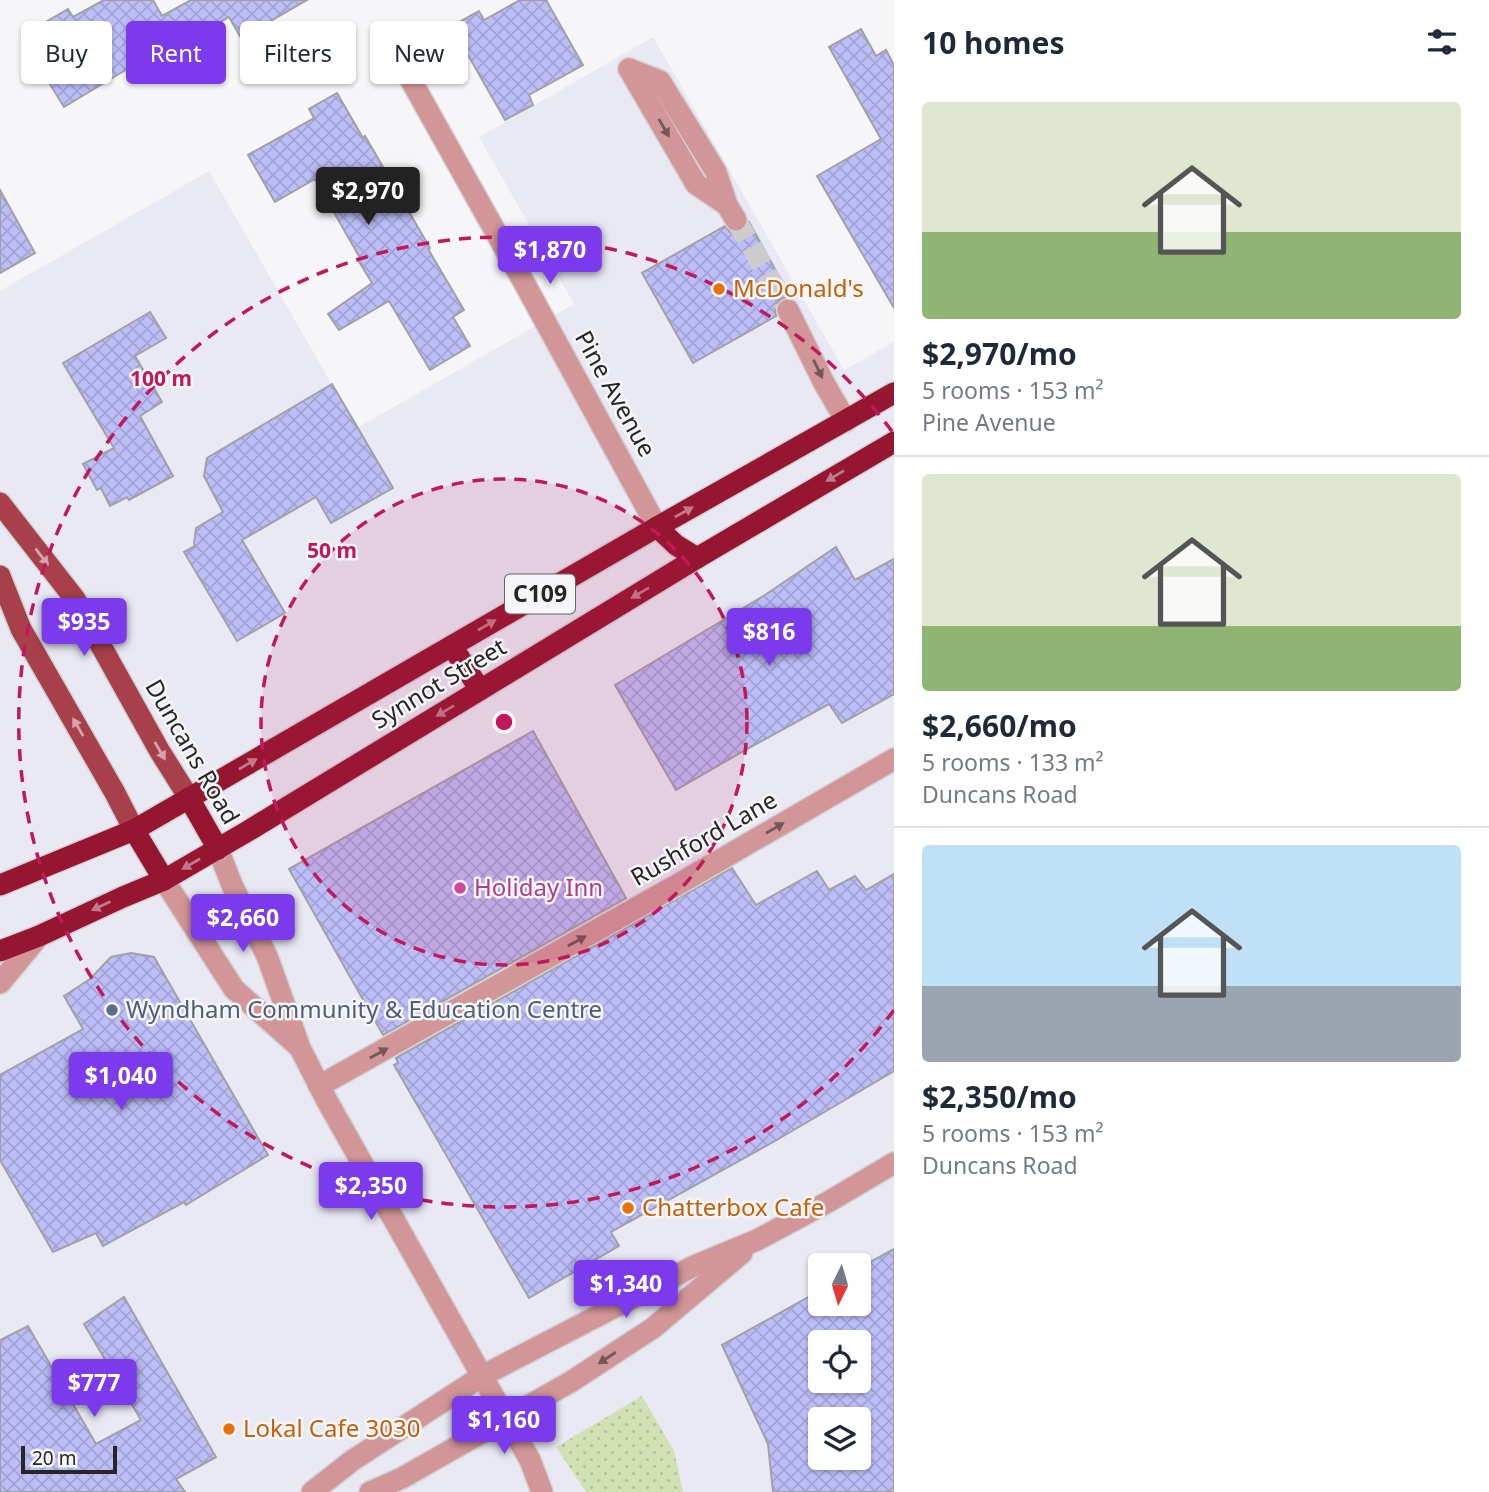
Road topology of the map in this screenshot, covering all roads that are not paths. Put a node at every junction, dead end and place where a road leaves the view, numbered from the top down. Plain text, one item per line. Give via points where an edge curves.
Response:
1 (629, 69) dead end
2 (413, 84) edge
3 (732, 213) tunnel mouth
4 (788, 310) tunnel mouth
5 (894, 393) edge
6 (846, 421) junction
7 (894, 442) edge
8 (0, 503) edge
9 (657, 527) junction
10 (697, 558) junction
11 (0, 576) edge
12 (4, 599) edge
13 (452, 646) junction
14 (480, 690) junction
15 (894, 759) edge
16 (189, 799) junction
17 (134, 830) junction
18 (218, 849) junction
19 (164, 880) junction
20 (0, 885) edge
21 (39, 936) junction
22 (0, 951) edge
23 (0, 983) edge
24 (300, 1048) junction
25 (319, 1086) junction
26 (894, 1163) edge
27 (757, 1240) junction
28 (482, 1376) junction
29 (507, 1418) junction
30 (543, 1489) edge
31 (312, 1492) edge
32 (370, 1492) edge

1 -> 3 street via 696,184
2 - 9 street, Pine Avenue
4 -> 6 street
5 - 6 highway, Synnot Street / C109
9 -> 6 highway, Synnot Street / C109
7 -> 10 highway, Synnot Street / C109
8 -> 16 main road, Duncans Road via 75,599
9 - 10 highway
13 -> 9 highway, Synnot Street / C109
10 -> 14 highway, Synnot Street / C109
11 - 12 main road, Duncans Road
17 -> 12 main road, Duncans Road
13 - 14 highway
16 -> 13 highway, Synnot Street / C109
14 -> 18 highway, Synnot Street / C109
25 -> 15 street, Rushford Lane
16 - 17 highway, Synnot Street / C109
16 - 18 highway, Duncans Road
17 - 19 highway, Duncans Road
17 - 20 highway, Synnot Street / C109
18 -> 19 highway, Synnot Street / C109
18 - 24 street, Duncans Road via 267,956
19 -> 21 highway, Synnot Street / C109
19 - 24 street, Duncans Road via 234,989
21 - 22 highway, Synnot Street / C109
21 - 23 street
24 - 25 street, Duncans Road
25 - 28 street, Duncans Road
26 - 27 street
27 - 28 street via 695,1266
27 -> 29 street via 653,1328
28 - 29 street, Duncans Road
28 - 31 street
29 - 30 street, Duncans Road
29 - 32 street

